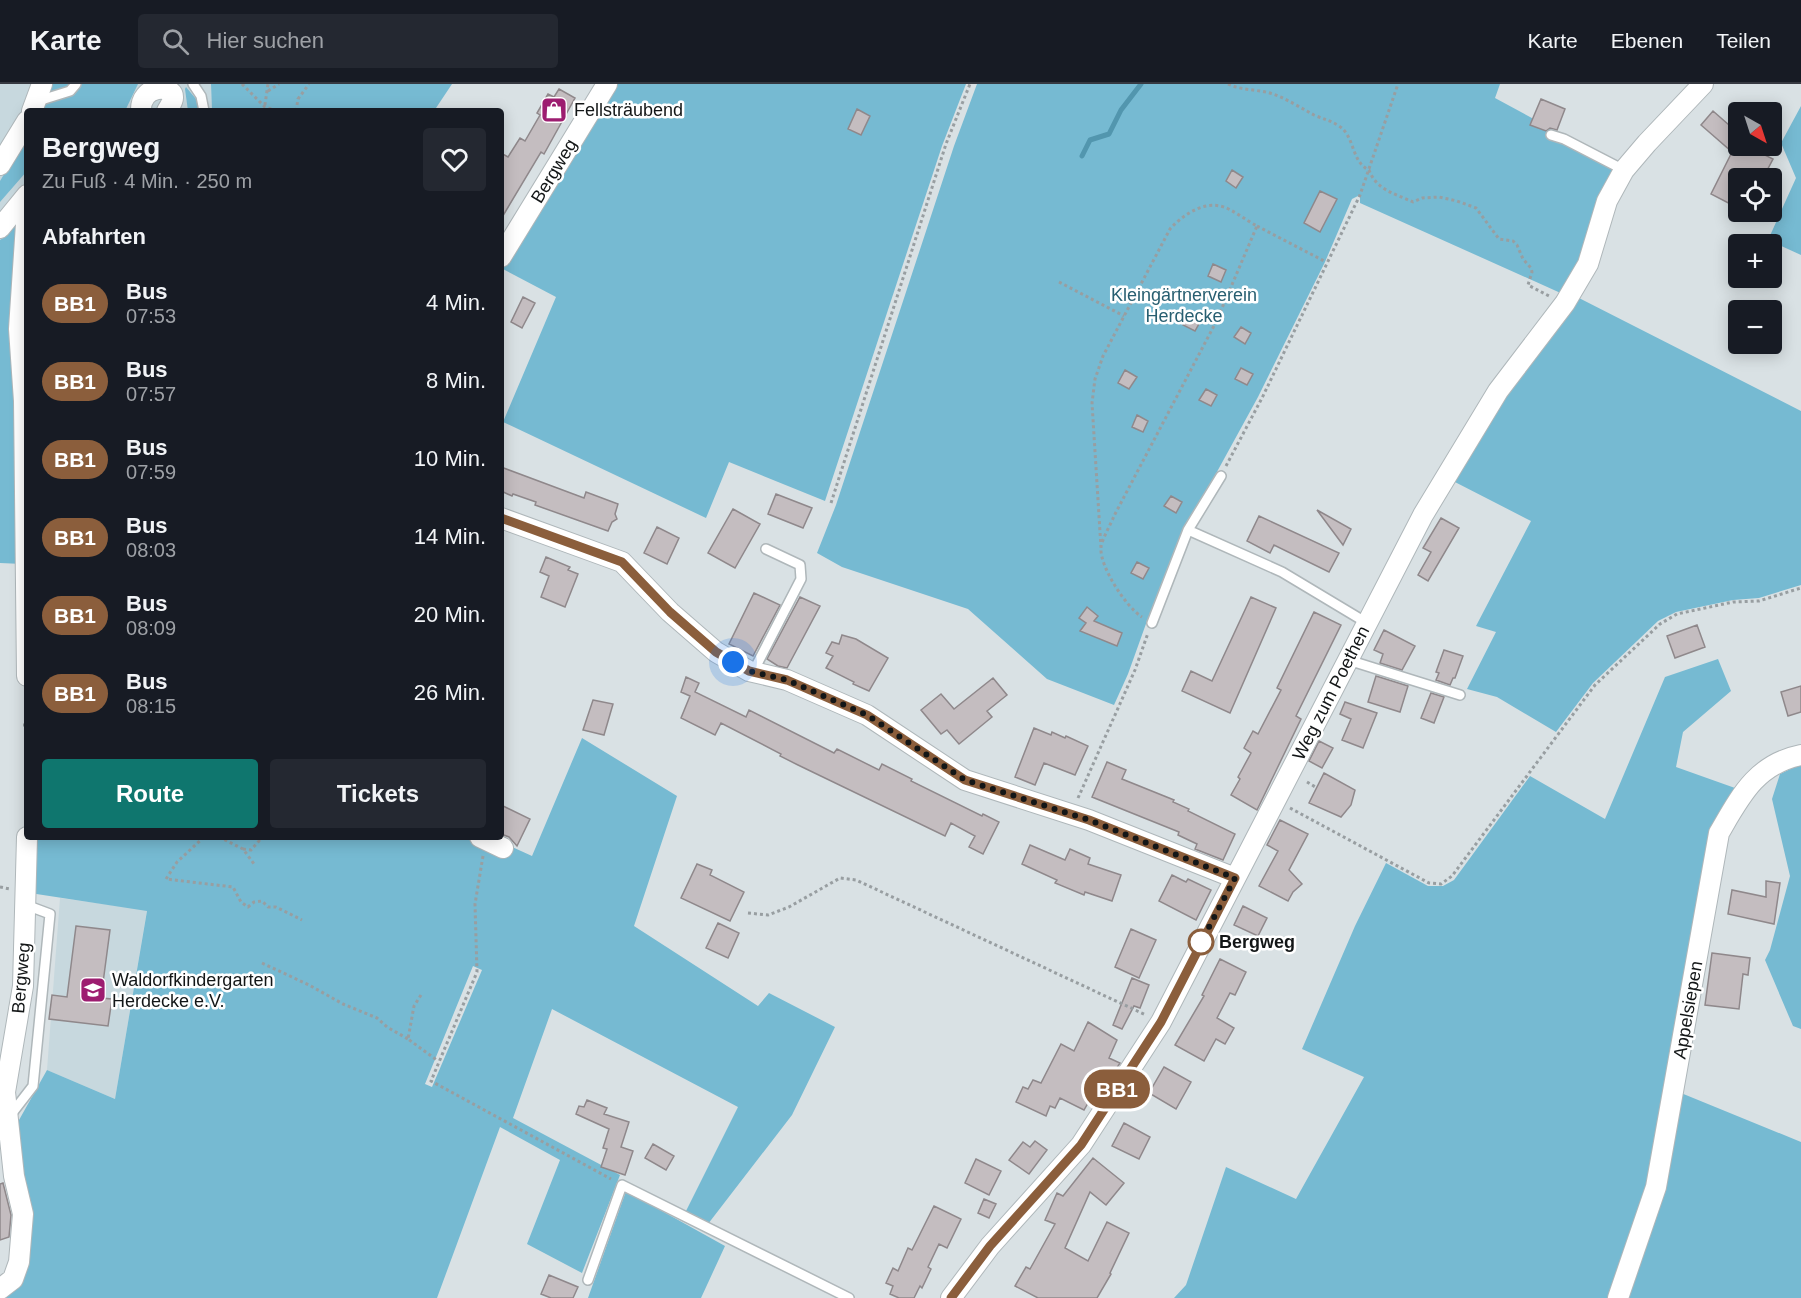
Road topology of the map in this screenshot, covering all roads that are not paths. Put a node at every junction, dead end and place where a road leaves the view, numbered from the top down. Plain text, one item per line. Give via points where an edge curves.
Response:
1 (76, 84) edge
2 (193, 84) edge
3 (607, 84) edge
4 (1703, 84) edge
5 (166, 86) edge
6 (37, 99) edge
7 (141, 108) edge
8 (168, 108) edge
9 (203, 108) edge
10 (24, 126) edge
11 (1551, 135) dead end
12 (0, 165) edge
13 (1624, 170) junction
14 (24, 199) edge
15 (0, 228) edge
16 (504, 252) edge
17 (24, 254) edge
18 (24, 356) edge
19 (24, 401) edge
20 (1221, 476) road end
21 (504, 519) edge
22 (1188, 530) junction
23 (766, 549) dead end
24 (1152, 623) road end
25 (1367, 623) junction
26 (1348, 660) junction
27 (753, 672) junction
28 (1460, 695) dead end
29 (1801, 755) edge
30 (27, 840) edge
31 (1235, 878) junction
32 (26, 905) junction
33 (8, 1119) junction
34 (588, 1280) dead end
35 (0, 1289) edge
36 (849, 1298) edge
37 (951, 1298) edge
38 (1618, 1298) edge

1 - 6 lane via 70,91
2 - 9 lane
3 - 16 street, Bergweg
4 - 13 street, Weg zum Poethen
5 - 7 street via 147,92
5 - 8 street via 173,98
10 - 12 street
11 - 13 lane
13 - 25 street, Weg zum Poethen via 1607,201 1588,264 1565,303 1498,391 1423,515
14 - 15 street
17 - 18 street via 19,329
18 - 19 street
20 - 22 lane
21 - 27 street via 622,562 716,652
22 - 24 lane
22 - 25 lane via 1282,572
23 - 27 lane via 800,565 801,579
25 - 26 street, Weg zum Poethen
26 - 28 lane
26 - 31 street, Weg zum Poethen
27 - 31 street via 787,680 867,715 965,780 1070,814
29 - 38 street, Appelsiepen via 1773,765 1754,781 1742,793 1719,833 1656,1187
30 - 32 street, Bergweg
31 - 37 street, Weg zum Poethen via 1161,1022 1081,1145 990,1246
32 - 33 street, Bergweg via 23,986 5,1092
32 - 33 lane via 50,914 33,1086
33 - 35 street, Bergweg via 23,1214 19,1262 13,1279
34 - 36 lane via 622,1185

